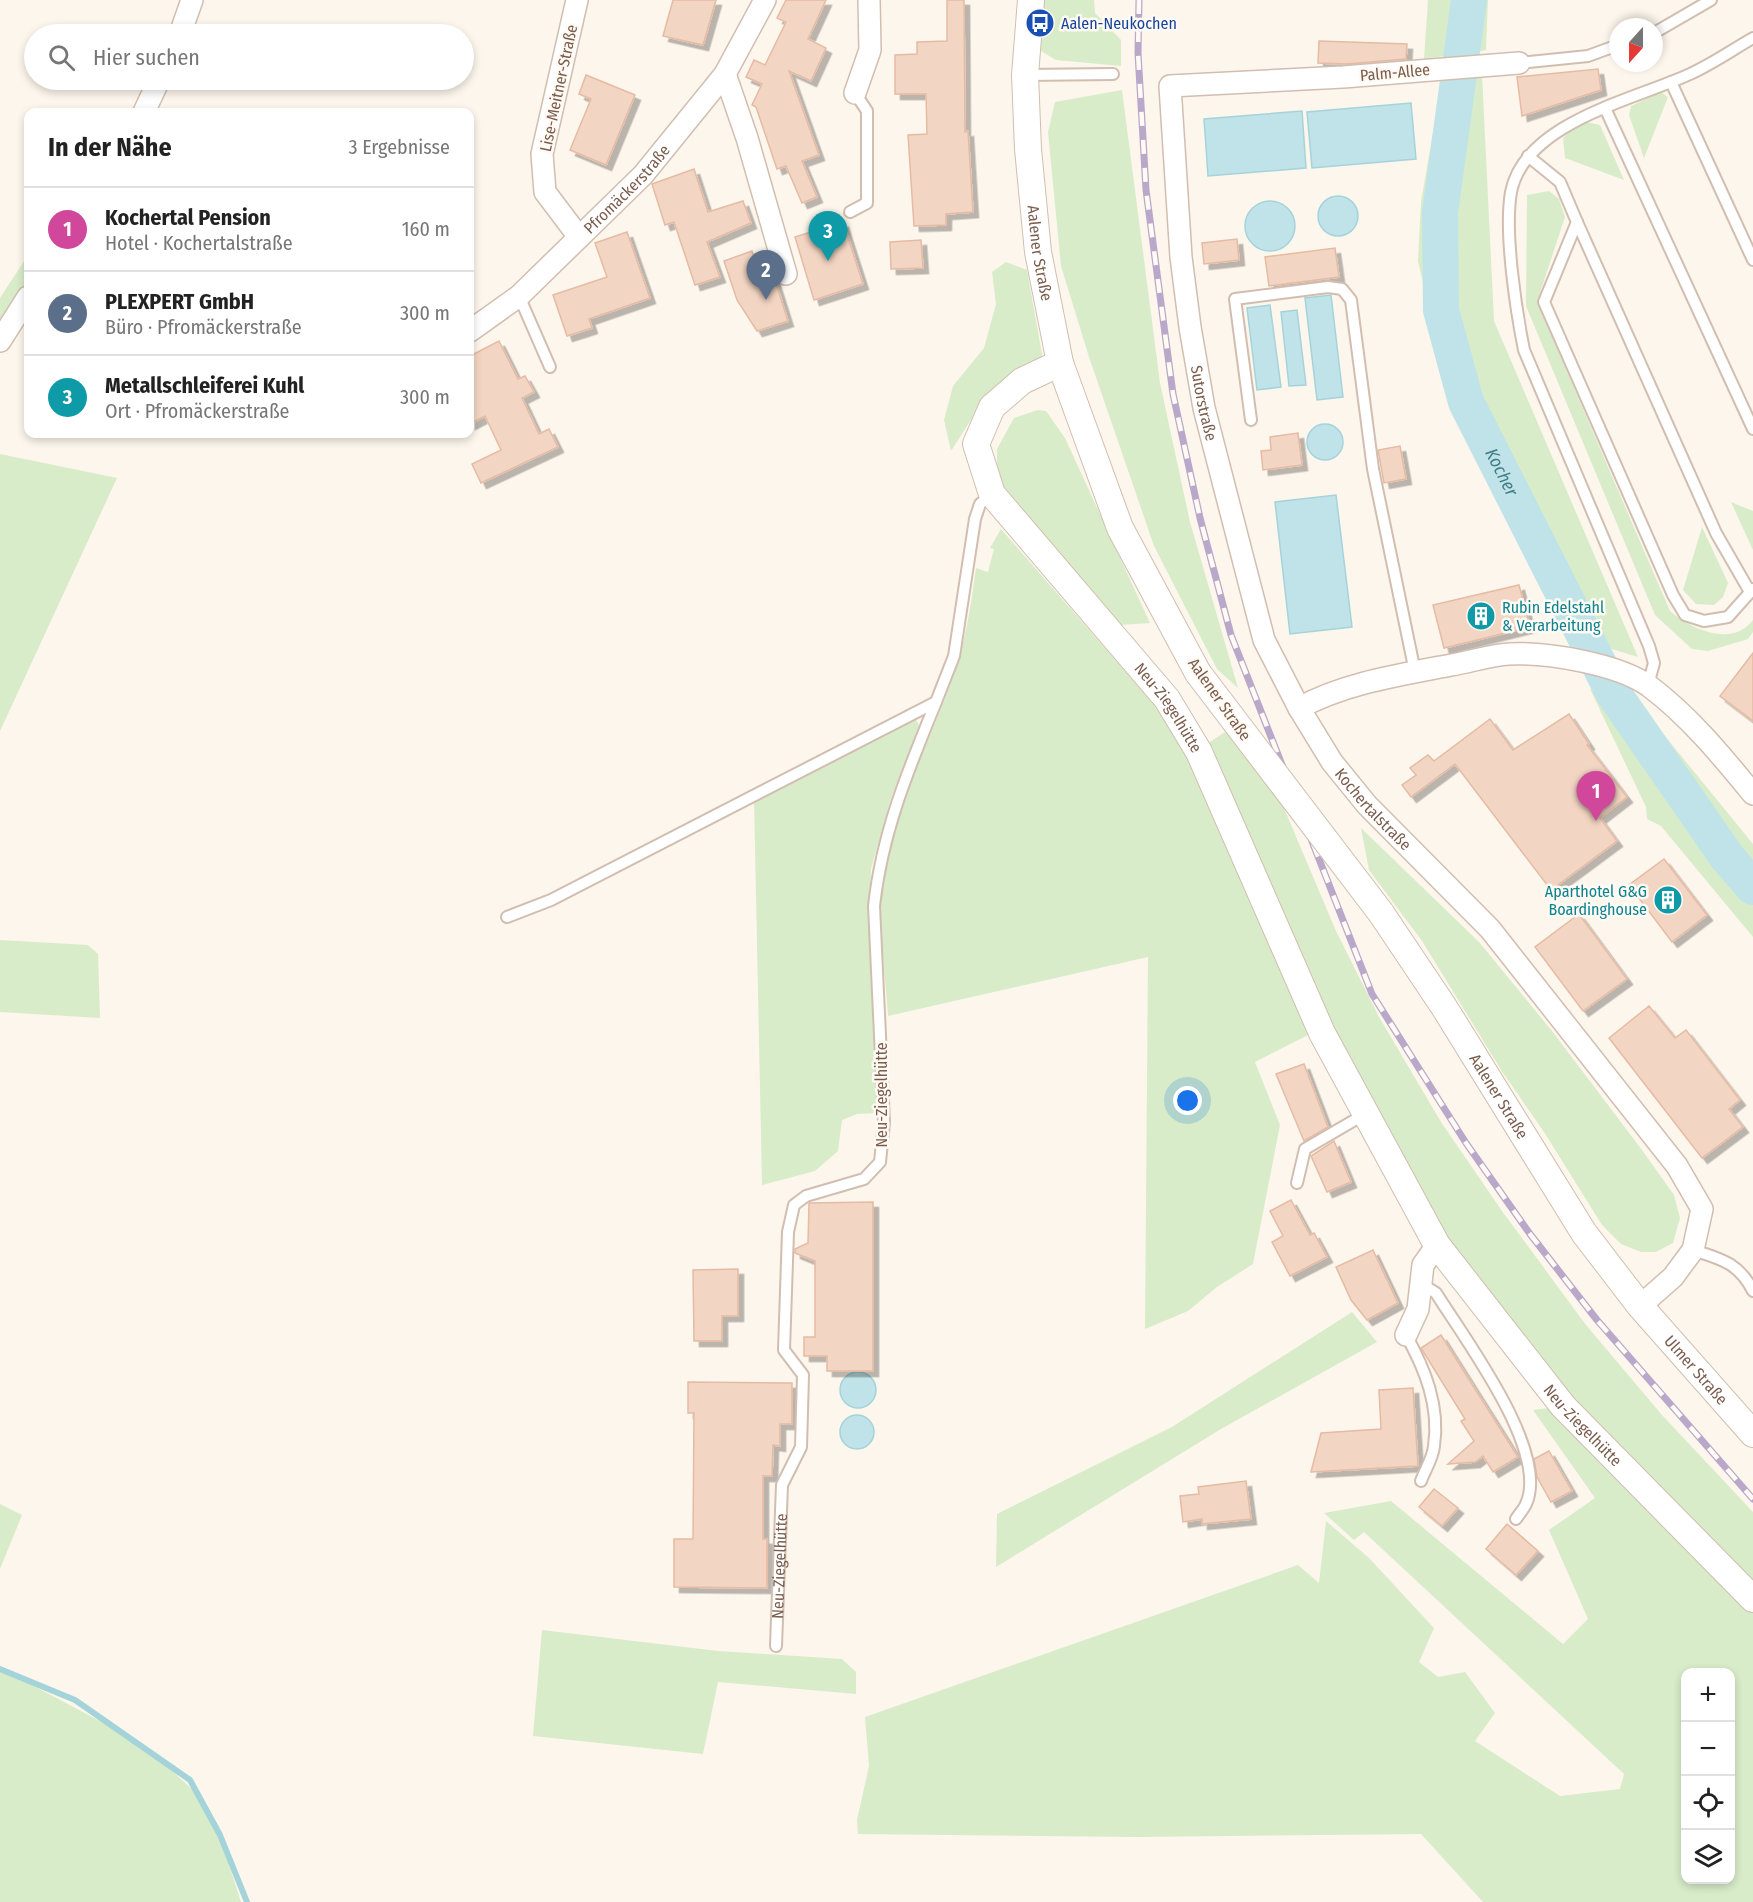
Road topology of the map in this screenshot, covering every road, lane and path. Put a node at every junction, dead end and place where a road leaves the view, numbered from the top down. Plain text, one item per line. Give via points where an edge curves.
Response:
1 (192, 0) edge
2 (577, 0) edge
3 (765, 0) edge
4 (869, 0) edge
5 (1031, 0) edge
6 (1712, 0) edge
7 (184, 24) edge
8 (1663, 28) edge
9 (1753, 38) edge
10 (1609, 48) edge
11 (1519, 63) joint
12 (725, 74) junction
13 (1113, 74) dead end
14 (1025, 75) junction
15 (1671, 82) junction
16 (1170, 86) joint
17 (154, 90) edge
18 (855, 93) joint
19 (146, 108) edge
20 (1605, 108) junction
21 (1528, 156) junction
22 (850, 212) dead end
23 (1577, 222) junction
24 (579, 237) junction
25 (1753, 260) edge
26 (786, 274) dead end
27 (519, 296) junction
28 (24, 303) edge
29 (474, 328) edge
30 (0, 341) edge
31 (1060, 363) junction
32 (550, 367) dead end
33 (1251, 420) dead end
34 (1753, 429) edge
35 (992, 494) junction
36 (1752, 590) edge
37 (1415, 672) junction
38 (1648, 685) junction
39 (936, 702) junction
40 (1299, 708) junction
41 (1753, 794) edge
42 (507, 917) dead end
43 (1365, 1114) junction
44 (1297, 1183) dead end
45 (1437, 1245) junction
46 (1693, 1250) junction
47 (1420, 1283) junction
48 (1753, 1291) edge
49 (1640, 1306) junction
50 (1406, 1335) joint
51 (1753, 1434) edge
52 (1421, 1481) dead end
53 (1516, 1519) dead end
54 (1748, 1595) edge
55 (776, 1646) dead end

1 - 7 street
2 - 24 street, Lise-Meitner-Straße via 542,154 545,192
3 - 12 street, Pfromäckerstraße
4 - 18 street via 870,50
5 - 14 street, Aalener Straße
6 - 8 lane
9 - 15 lane
10 - 11 lane, Palm-Allee via 1587,56
11 - 16 street, Palm-Allee
12 - 24 street, Pfromäckerstraße via 643,175
12 - 26 street
13 - 14 lane
14 - 31 street, Aalener Straße via 1038,252
15 - 20 lane
15 - 25 lane
16 - 40 street, Sutorstraße via 1181,257 1204,408 1264,640
17 - 19 street
18 - 22 lane via 867,111 867,203
20 - 21 lane via 1554,133
20 - 34 lane
21 - 23 lane via 1560,182
21 - 38 lane via 1511,191 1510,216 1516,313 1524,350 1649,646 1654,663
23 - 36 lane via 1716,533
23 - 36 lane via 1544,302 1672,595 1685,615 1704,621 1728,617
24 - 27 street, Pfromäckerstraße
27 - 29 street, Pfromäckerstraße
27 - 32 lane
28 - 30 street
31 - 35 street, Neu-Ziegelhütte via 1022,381 992,407 976,444
31 - 49 street, Aalener Straße, bridge via 1120,528 1198,673 1381,913 1584,1233
33 - 37 lane via 1235,299 1328,287 1342,289 1351,300 1373,469
35 - 39 lane via 981,504 975,519 954,656
35 - 43 street, Neu-Ziegelhütte via 1167,699 1199,752 1322,1033
37 - 38 street via 1508,654 1564,656
37 - 40 street via 1328,692
38 - 41 street via 1705,736
39 - 42 lane via 551,900
39 - 55 lane, Neu-Ziegelhütte via 884,840 874,906 884,1122 880,1162 864,1179 806,1196 794,1205 788,1232 784,1350 803,1375 801,1447 782,1485
40 - 46 street, Kochertalstraße via 1367,805 1490,929 1677,1166 1702,1209
43 - 44 lane via 1305,1149
43 - 45 street, Neu-Ziegelhütte
45 - 47 street via 1423,1265
45 - 54 street, Neu-Ziegelhütte via 1563,1406
46 - 48 lane via 1728,1261 1748,1280
46 - 49 street, Kochertalstraße via 1673,1277
47 - 50 street via 1418,1310
47 - 53 lane via 1436,1293 1512,1414 1524,1446 1530,1484 1527,1503
49 - 51 street, Ulmer Straße
50 - 52 lane via 1430,1386 1435,1420 1434,1448

